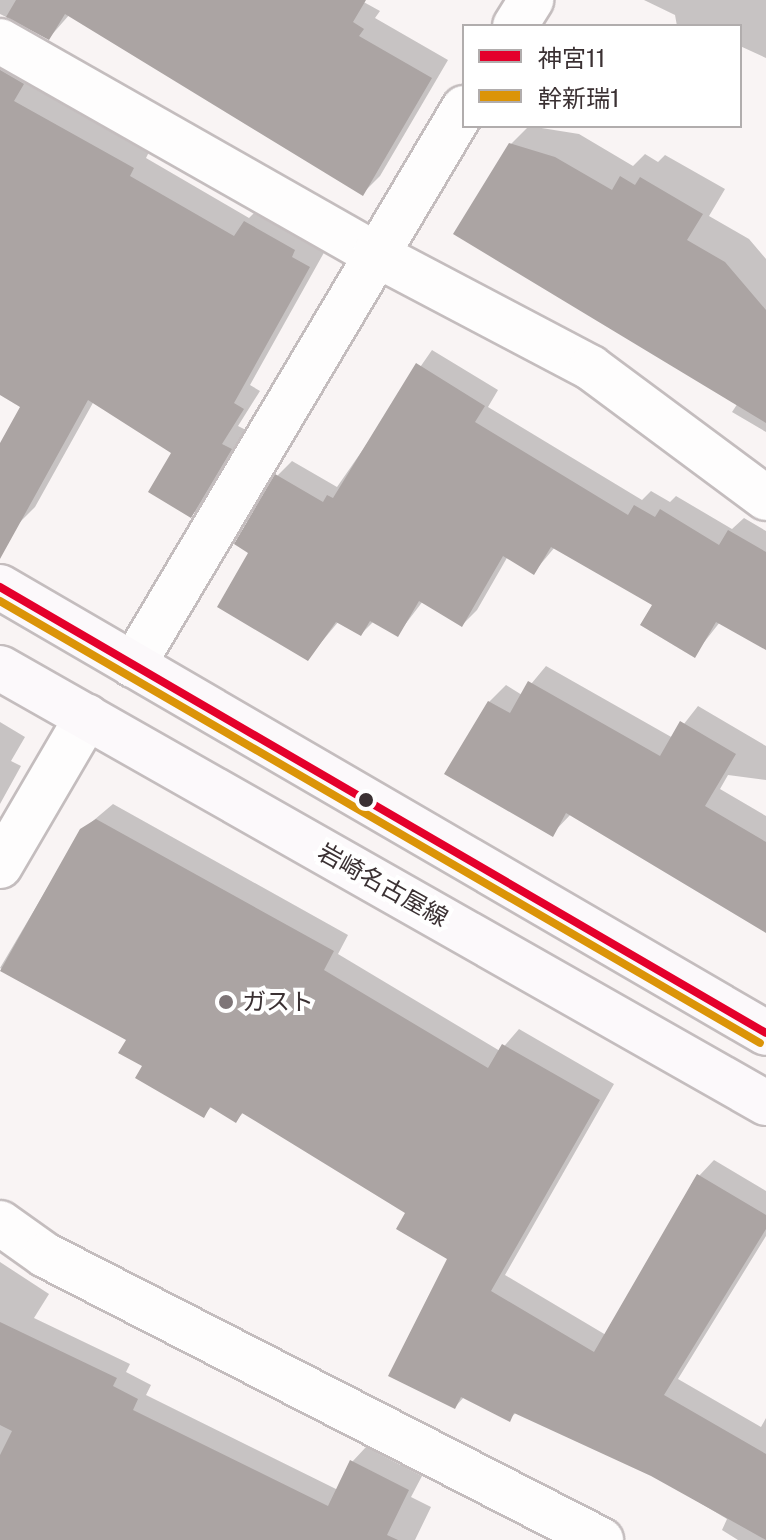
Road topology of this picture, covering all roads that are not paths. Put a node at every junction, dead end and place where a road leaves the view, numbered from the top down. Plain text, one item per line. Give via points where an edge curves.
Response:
1 (531, 0) edge
2 (516, 24) edge
3 (0, 41) edge
4 (462, 111) edge
5 (375, 254) junction
6 (766, 498) edge
7 (0, 587) edge
8 (133, 665) junction
9 (0, 668) edge
10 (87, 717) junction
11 (0, 866) edge
12 (766, 1033) edge
13 (766, 1103) edge
14 (0, 1223) edge
15 (601, 1540) edge

1 - 2 street
3 - 5 street
4 - 5 street
5 - 6 street via 591,368
5 - 8 street
7 - 8 main road
8 - 12 main road
9 - 10 main road, 岩崎名古屋線
10 - 11 street
10 - 13 main road, 岩崎名古屋線
14 - 15 street via 45,1255

